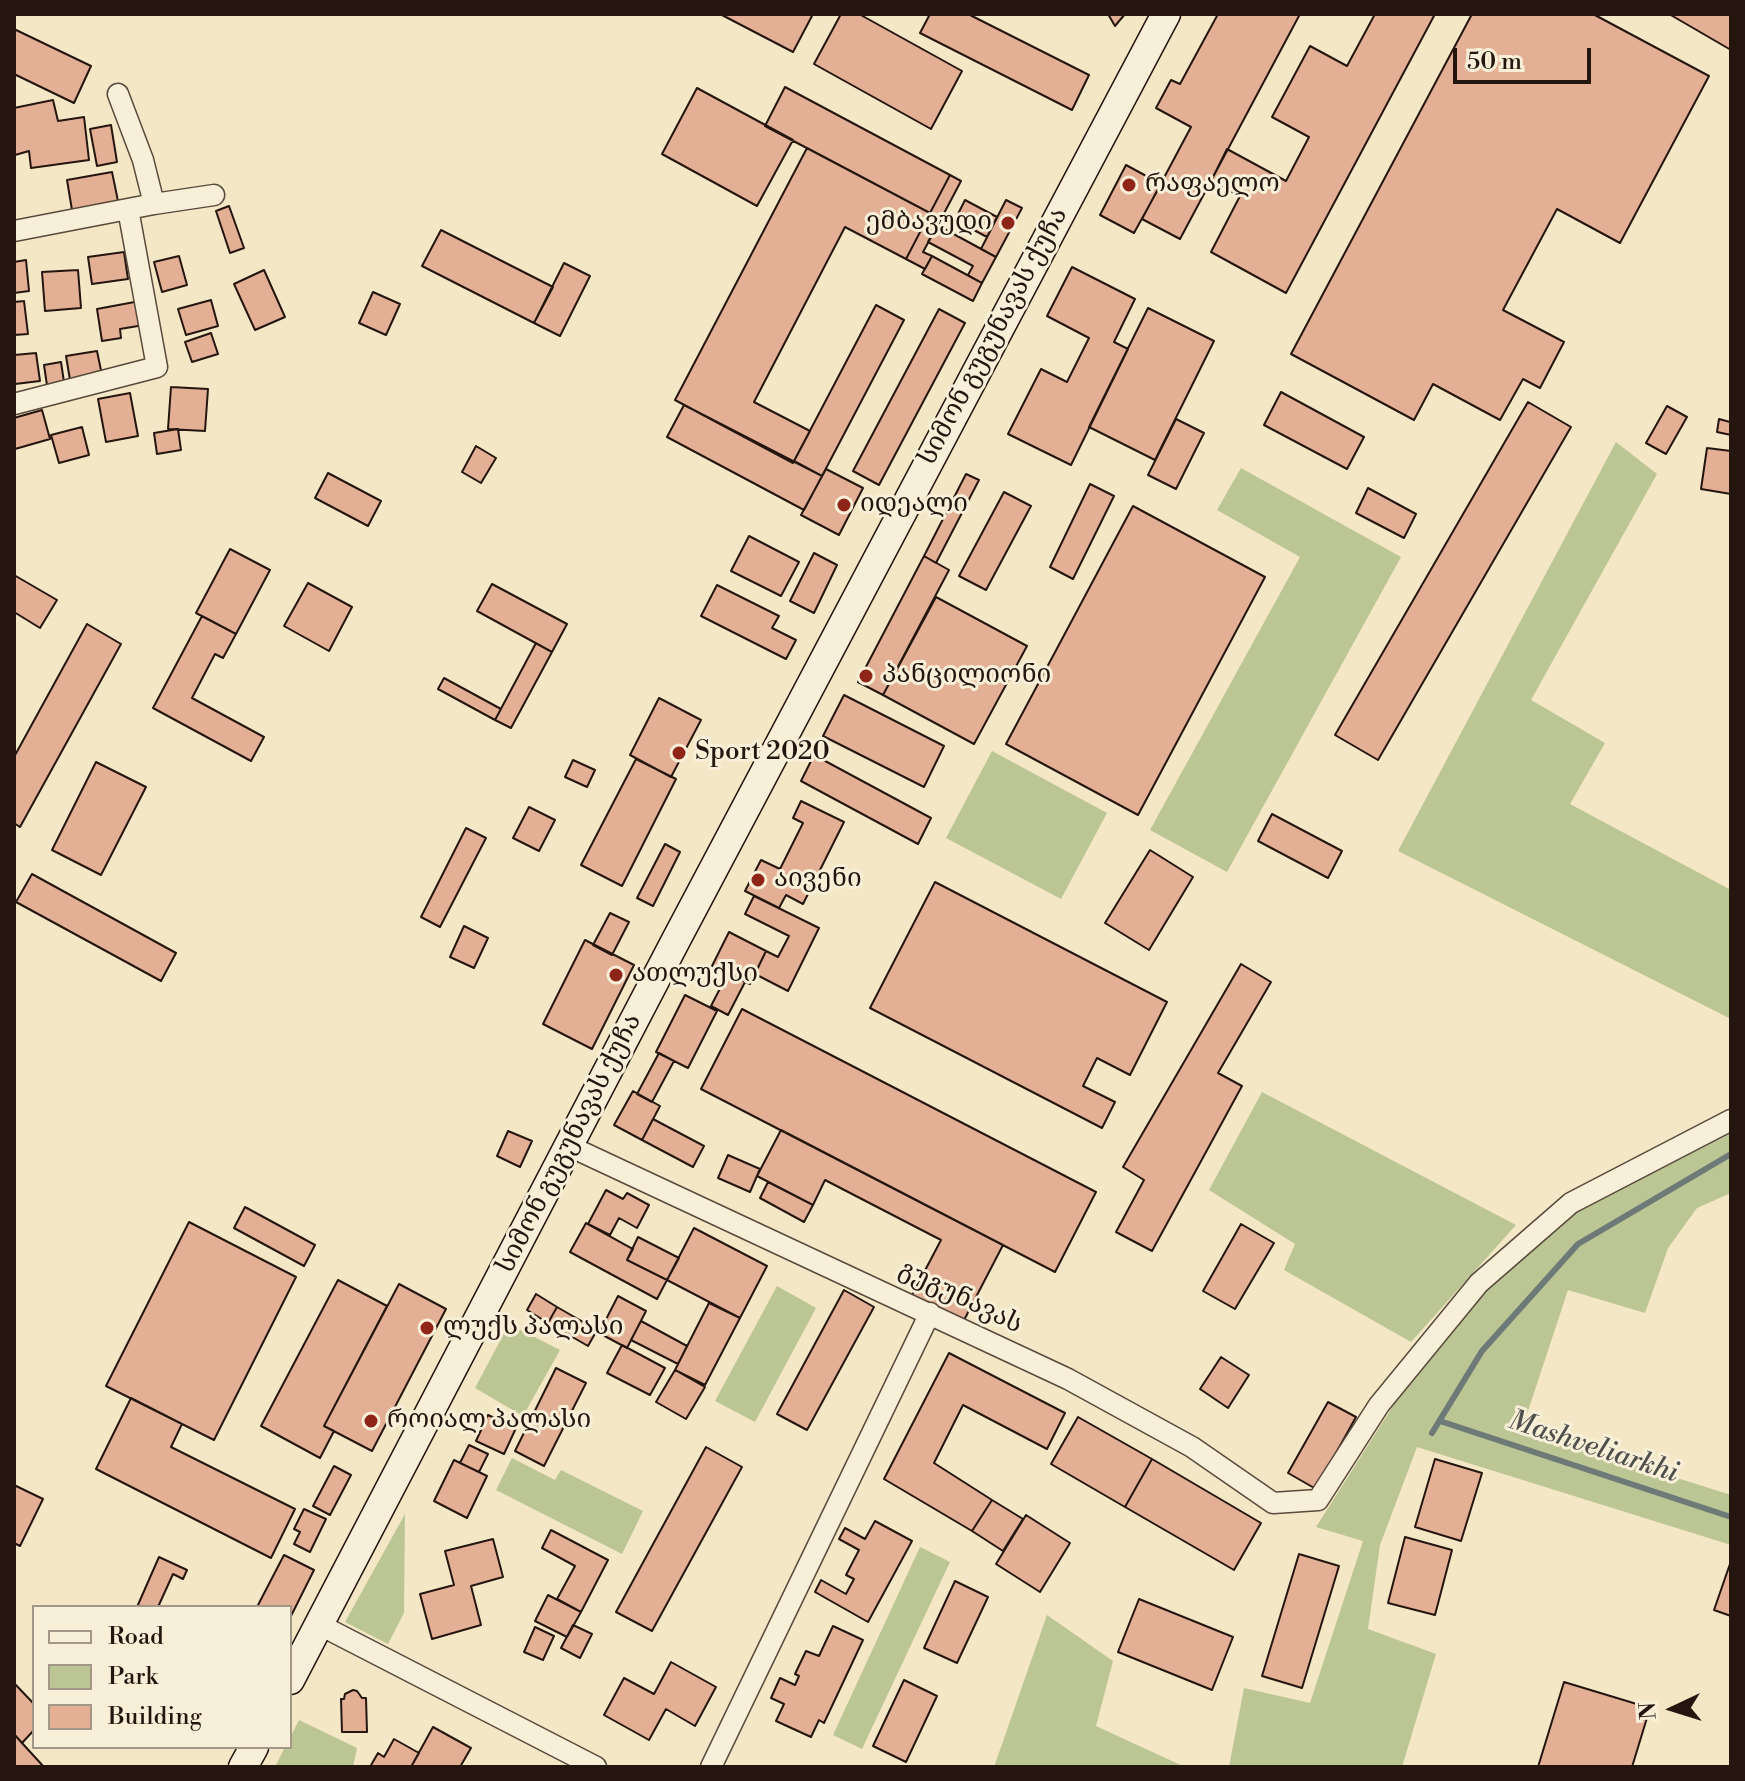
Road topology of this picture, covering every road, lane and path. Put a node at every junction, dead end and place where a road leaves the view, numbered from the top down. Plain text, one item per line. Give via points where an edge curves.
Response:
1 (1166, 14) edge
2 (118, 94) dead end
3 (214, 195) dead end
4 (154, 204) junction
5 (128, 209) junction
6 (14, 231) edge
7 (14, 404) edge
8 (1731, 1120) edge
9 (569, 1146) junction
10 (930, 1313) junction
11 (320, 1625) junction
12 (292, 1676) edge
13 (253, 1749) edge
14 (243, 1767) edge
15 (596, 1767) edge
16 (711, 1767) edge

1 - 9 main road, სიმონ გუგუნავას ქუჩა
2 - 4 street
3 - 4 street
4 - 5 street
5 - 6 street
5 - 7 street via 157,367
8 - 10 street, გუგუნავას via 1571,1203 1479,1283 1379,1405 1318,1500 1273,1503 1192,1447 1068,1379
9 - 10 street, გუგუნავას
9 - 11 main road, სიმონ გუგუნავას ქუჩა
10 - 16 street
11 - 12 main road, სიმონ გუგუნავას ქუჩა
11 - 15 street
13 - 14 main road

